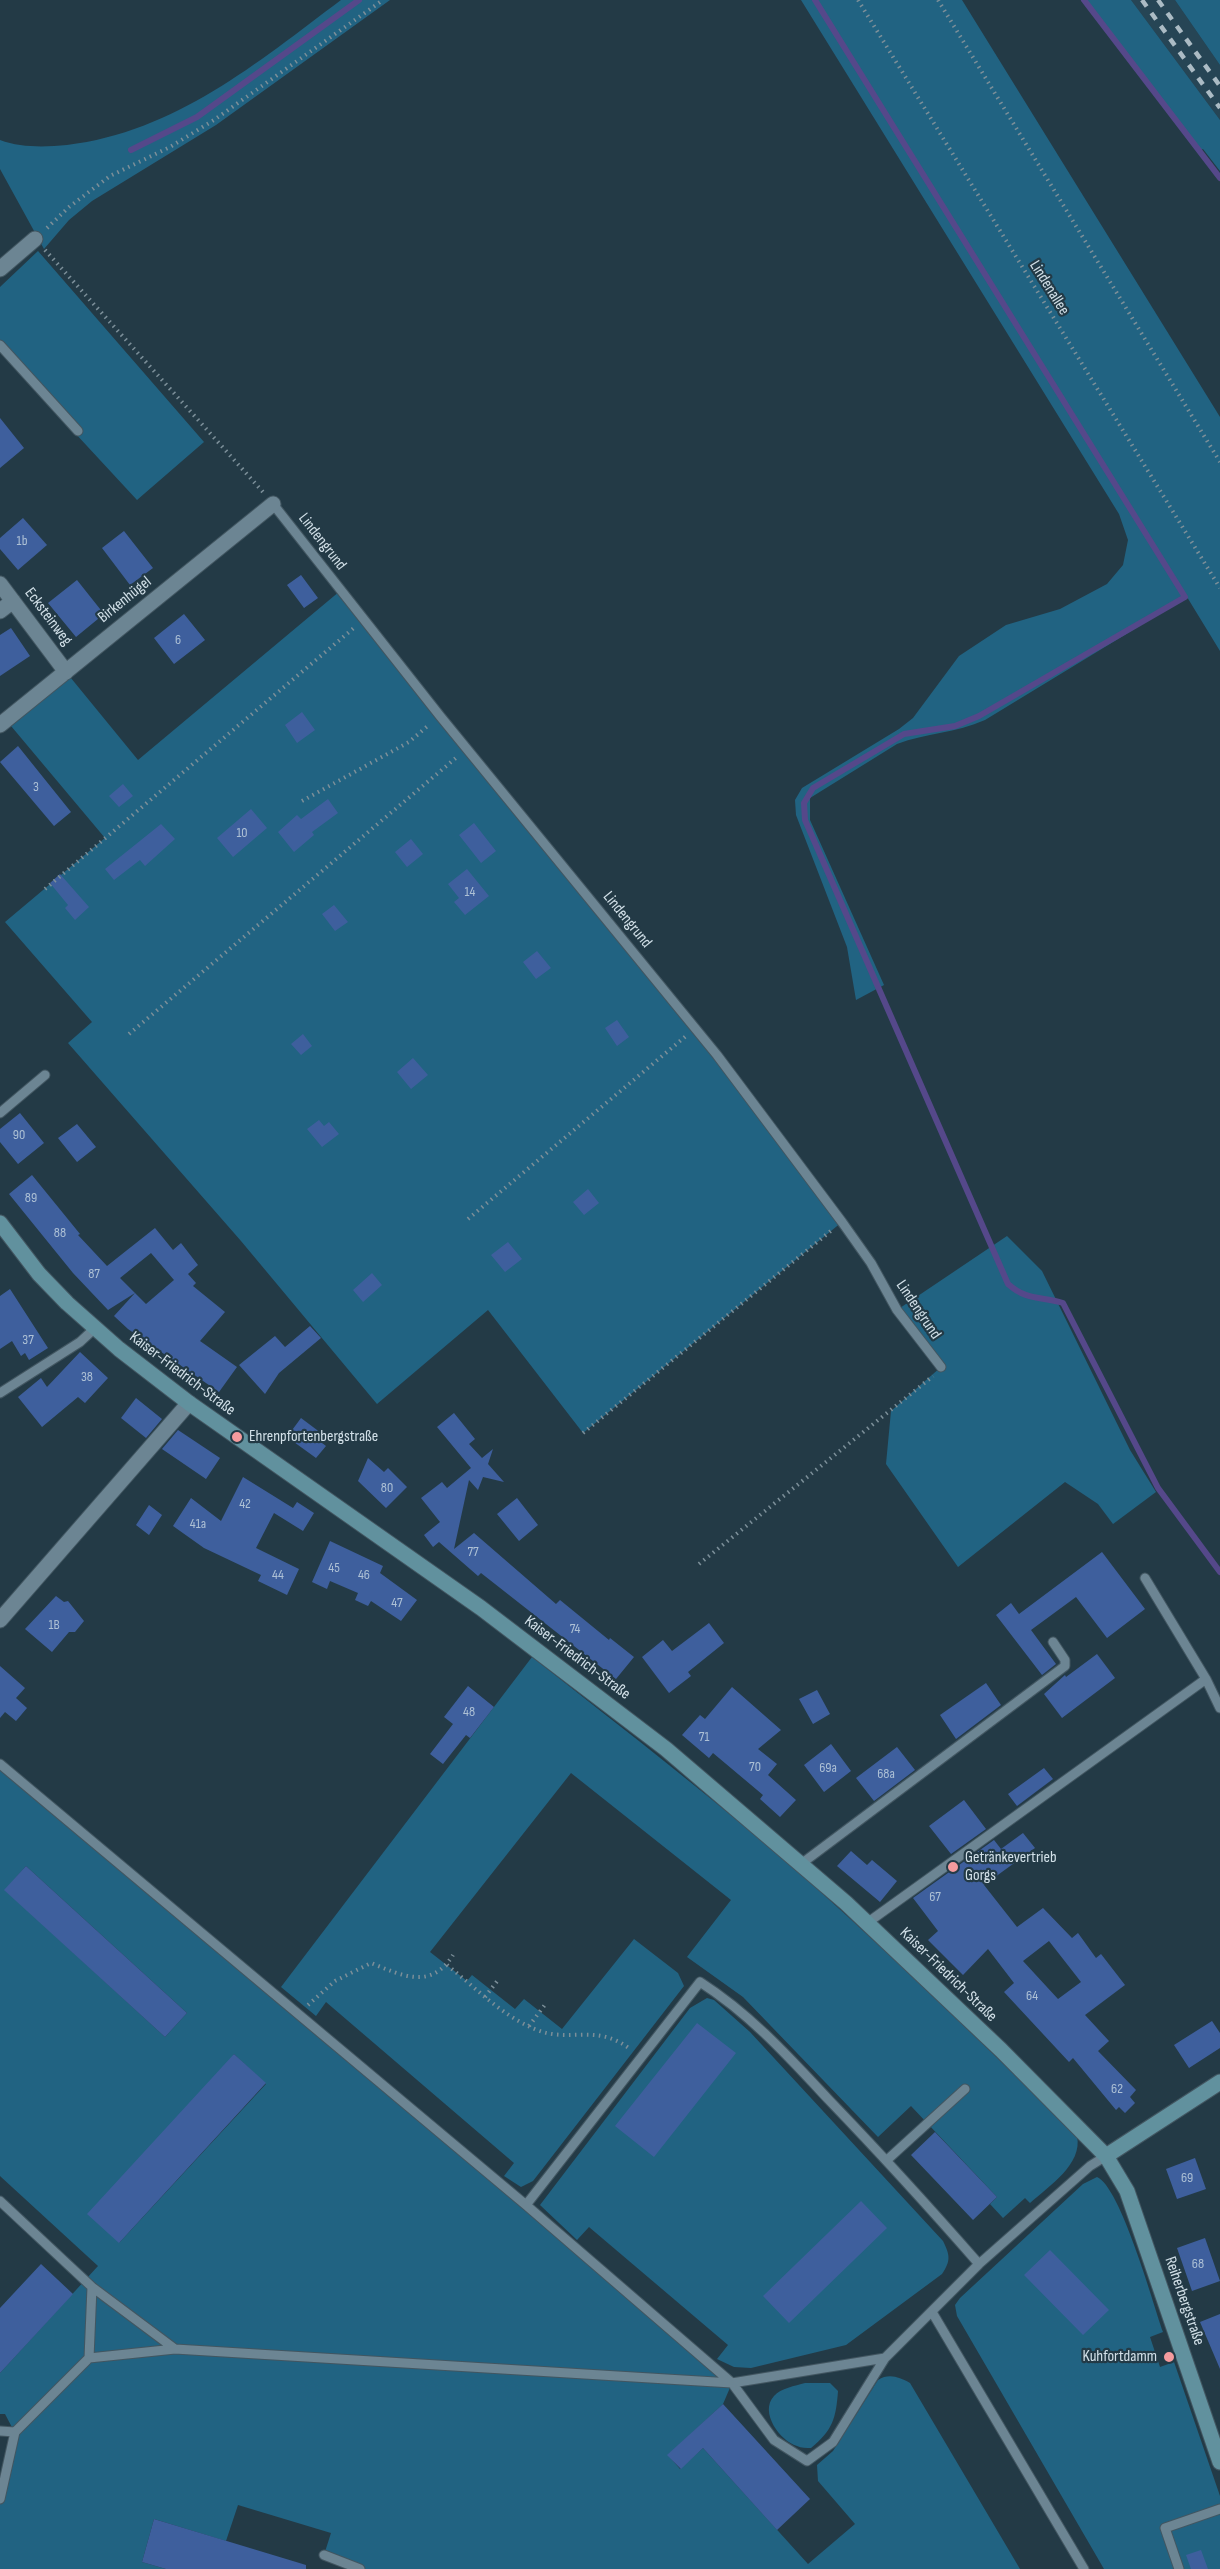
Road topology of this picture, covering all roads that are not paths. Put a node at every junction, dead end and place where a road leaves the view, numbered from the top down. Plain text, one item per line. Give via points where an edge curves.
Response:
1 (35, 239) road end
2 (0, 269) edge
3 (0, 345) edge
4 (78, 431) dead end
5 (273, 504) joint
6 (0, 584) edge
7 (13, 601) junction
8 (0, 611) edge
9 (66, 672) junction
10 (0, 725) edge
11 (45, 1075) dead end
12 (0, 1113) edge
13 (0, 1223) edge
14 (94, 1329) junction
15 (941, 1367) road end
16 (0, 1393) edge
17 (189, 1403) junction
18 (1145, 1578) dead end
19 (0, 1620) edge
20 (1053, 1642) dead end
21 (1206, 1679) junction
22 (1220, 1708) edge
23 (0, 1764) edge
24 (801, 1864) junction
25 (867, 1923) junction
26 (1220, 2082) edge
27 (965, 2089) dead end
28 (1106, 2156) junction
29 (887, 2160) junction
30 (0, 2201) edge
31 (526, 2205) junction
32 (979, 2264) junction
33 (92, 2287) junction
34 (932, 2312) junction
35 (175, 2349) junction
36 (89, 2358) junction
37 (885, 2358) junction
38 (732, 2383) junction
39 (0, 2431) edge
40 (15, 2432) junction
41 (1220, 2462) edge
42 (0, 2499) edge
43 (1220, 2509) edge
44 (324, 2555) dead end
45 (360, 2569) edge
46 (1084, 2569) edge
47 (1179, 2569) edge

1 - 2 street
3 - 4 lane
5 - 9 street, Birkenhügel
5 - 15 lane, Lindengrund via 440,716 696,1028 842,1222 897,1310
6 - 7 street, Ecksteinweg
7 - 8 street
7 - 9 street, Ecksteinweg
9 - 10 street, Birkenhügel
11 - 12 lane
13 - 14 street, Kaiser-Friedrich-Straße via 39,1274
14 - 16 lane
14 - 17 street, Kaiser-Friedrich-Straße
17 - 19 street
17 - 24 street, Kaiser-Friedrich-Straße via 481,1608 666,1749
18 - 21 lane
20 - 24 lane via 1065,1666
21 - 22 lane
21 - 25 lane
23 - 31 lane
24 - 25 street, Kaiser-Friedrich-Straße
25 - 28 street, Kaiser-Friedrich-Straße
26 - 28 street
27 - 29 lane
28 - 32 lane
28 - 41 street, Reiherbergstraße via 1127,2191
29 - 31 lane via 759,2025 700,1982
29 - 32 lane
30 - 33 lane
31 - 38 lane
32 - 34 lane
33 - 35 lane
33 - 36 lane
34 - 37 lane
34 - 46 lane
35 - 36 lane
35 - 38 lane
36 - 40 lane
37 - 38 lane
37 - 38 lane via 833,2442 807,2461 774,2440
39 - 40 lane
40 - 42 lane
43 - 47 lane via 1164,2528
44 - 45 lane

